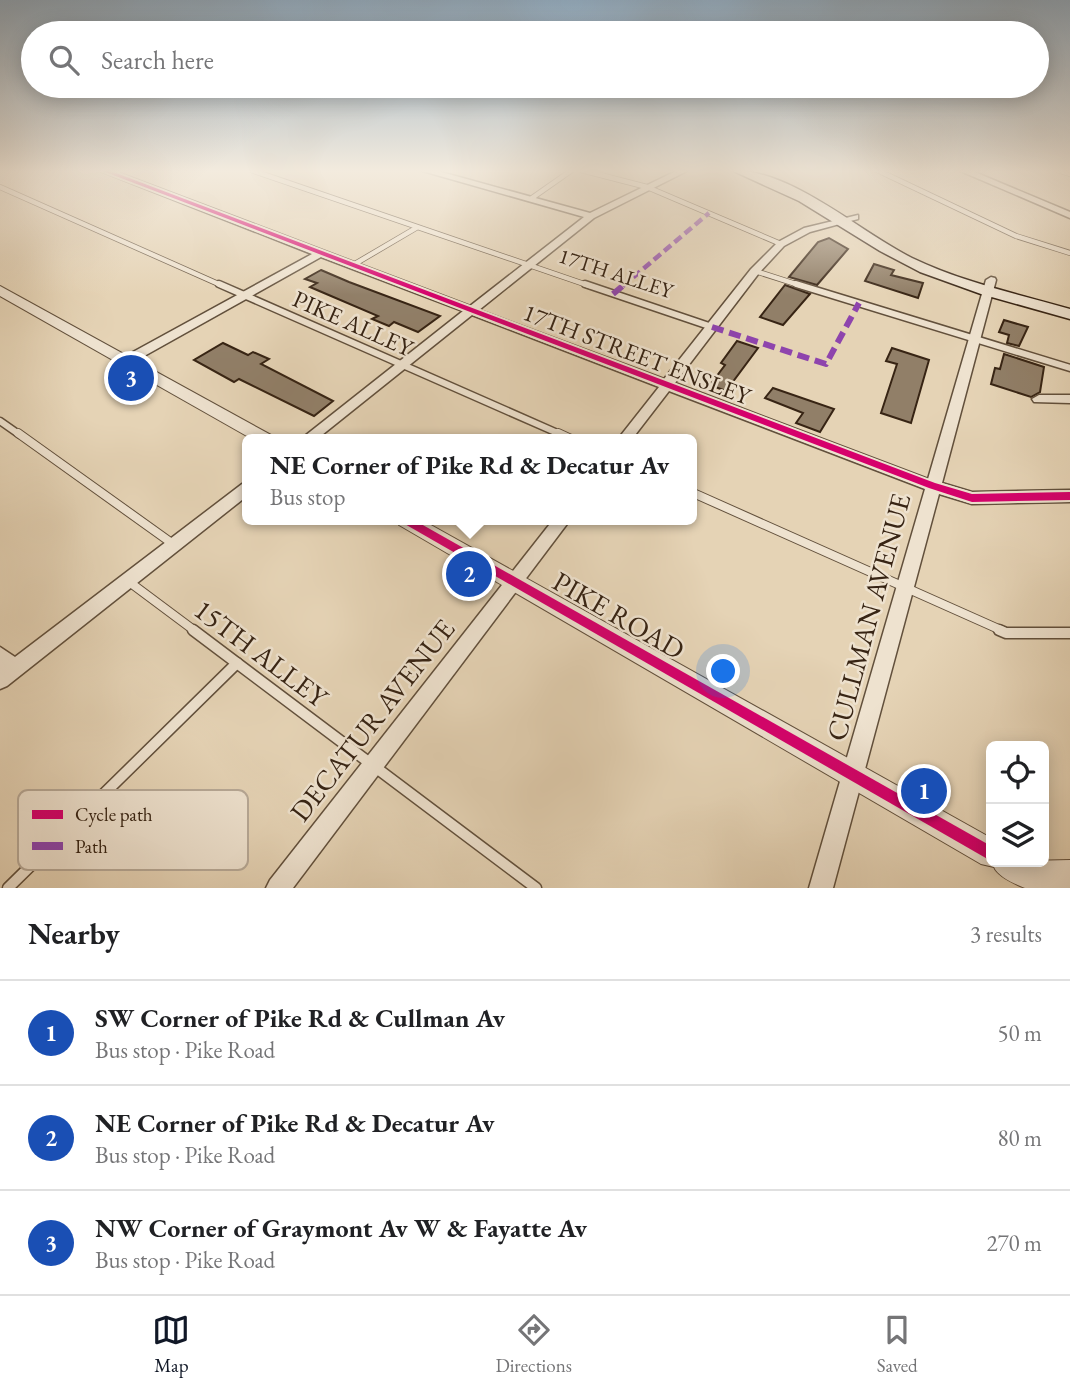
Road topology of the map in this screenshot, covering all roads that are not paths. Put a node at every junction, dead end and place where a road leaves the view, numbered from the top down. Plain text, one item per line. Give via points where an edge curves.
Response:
1 (53, 211) edge
2 (210, 211) edge
3 (368, 211) edge
4 (576, 211) edge
5 (600, 211) edge
6 (704, 211) edge
7 (825, 211) edge
8 (847, 211) edge
9 (964, 211) edge
10 (591, 216) junction
11 (855, 216) junction
12 (839, 222) junction
13 (416, 228) junction
14 (780, 244) junction
15 (321, 253) junction
16 (1070, 253) edge
17 (353, 265) junction
18 (527, 266) junction
19 (755, 271) junction
20 (988, 285) junction
21 (0, 290) edge
22 (244, 296) junction
23 (1070, 303) edge
24 (471, 311) junction
25 (1070, 313) edge
26 (712, 327) junction
27 (973, 338) junction
28 (126, 361) junction
29 (400, 364) junction
30 (1070, 368) edge
31 (667, 386) junction
32 (1039, 399) dead end
33 (1070, 399) edge
34 (0, 421) edge
35 (256, 434) edge
36 (314, 434) edge
37 (560, 434) edge
38 (629, 434) edge
39 (932, 486) junction
40 (242, 492) edge
41 (697, 495) edge
42 (1070, 496) edge
43 (415, 525) edge
44 (558, 525) edge
45 (174, 545) junction
46 (127, 581) junction
47 (514, 581) junction
48 (904, 586) junction
49 (1070, 633) edge
50 (237, 663) junction
51 (5, 668) edge
52 (373, 765) junction
53 (852, 774) junction
54 (108, 790) edge
55 (986, 851) edge
56 (26, 870) edge
57 (1028, 875) edge
58 (1070, 875) edge
59 (8, 888) edge
60 (278, 888) edge
61 (536, 888) edge
62 (821, 888) edge

1 - 22 lane, PIKE ALLEY
2 - 15 street, 17TH STREET ENSLEY
3 - 13 lane, 17TH ALLEY
4 - 10 street
5 - 10 street
6 - 14 lane
7 - 12 main road
8 - 11 main road
9 - 16 lane via 1016,236
10 - 18 street
11 - 12 street
11 - 20 main road via 899,244
12 - 14 street via 807,230
12 - 20 main road via 908,261
13 - 17 lane
13 - 18 lane, 17TH ALLEY
14 - 19 street
15 - 17 street, 17TH STREET ENSLEY
15 - 22 street
17 - 24 street, 17TH STREET ENSLEY
18 - 24 street
18 - 26 lane, 17TH ALLEY
19 - 26 street
19 - 27 lane
20 - 23 main road
20 - 25 main road
20 - 27 street, CULLMAN AVENUE
21 - 28 street
22 - 28 street
22 - 29 lane, PIKE ALLEY
24 - 29 street
24 - 31 street, 17TH STREET ENSLEY
26 - 31 street
27 - 30 lane
27 - 39 street, CULLMAN AVENUE
28 - 35 street
29 - 36 street
29 - 37 lane, PIKE ALLEY
31 - 38 street
31 - 39 street, 17TH STREET ENSLEY
32 - 33 street
34 - 45 lane
39 - 42 street, 17TH STREET ENSLEY via 972,498
39 - 48 street, CULLMAN AVENUE
40 - 45 street
41 - 48 lane
43 - 47 street, PIKE ROAD
44 - 47 street, DECATUR AVENUE
45 - 46 street
46 - 50 lane, 15TH ALLEY
46 - 51 street
47 - 52 street, DECATUR AVENUE
47 - 53 street, PIKE ROAD
48 - 49 lane via 1006,633
48 - 53 street, CULLMAN AVENUE
50 - 52 lane, 15TH ALLEY
50 - 54 lane
52 - 60 street, DECATUR AVENUE
52 - 61 lane, 15TH ALLEY
53 - 55 street, PIKE ROAD
53 - 62 street, CULLMAN AVENUE
56 - 59 lane
57 - 58 street

